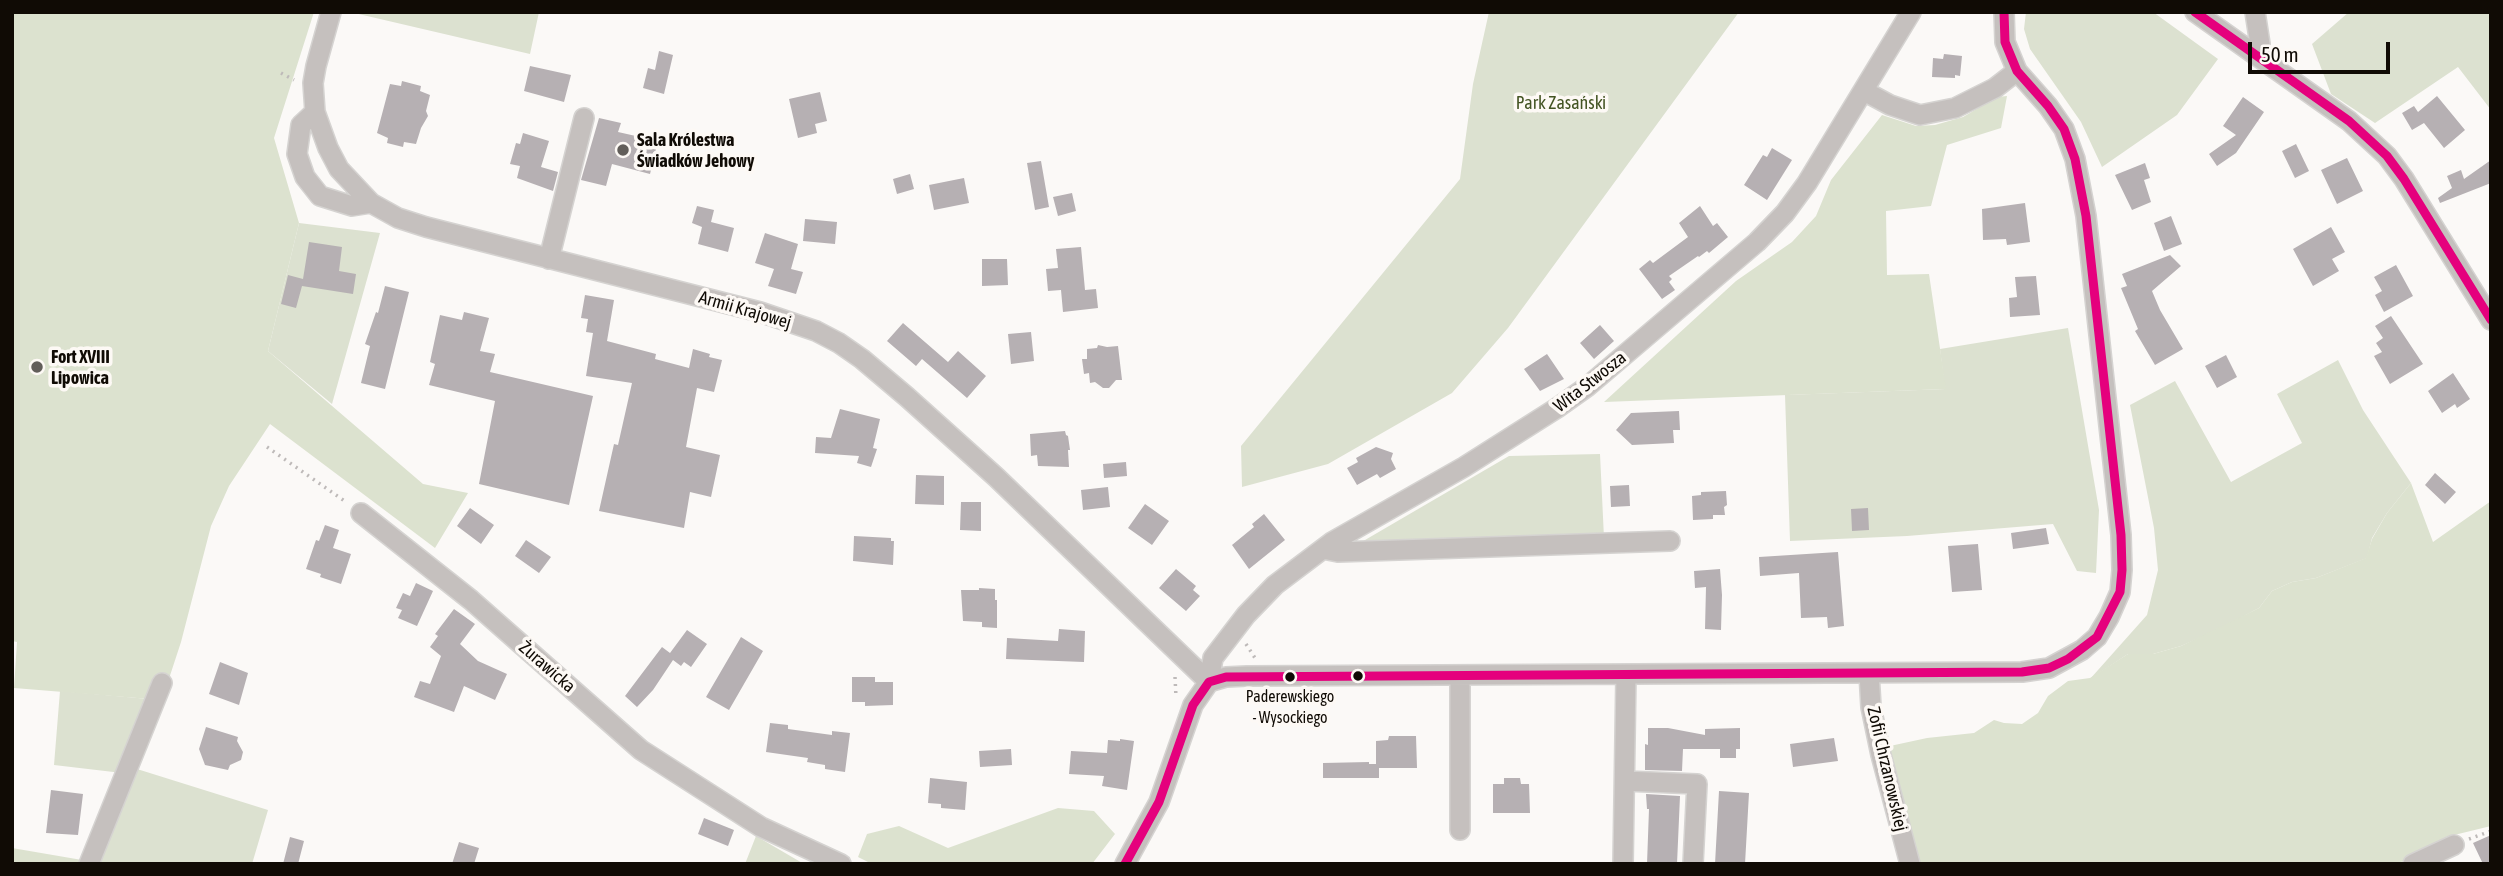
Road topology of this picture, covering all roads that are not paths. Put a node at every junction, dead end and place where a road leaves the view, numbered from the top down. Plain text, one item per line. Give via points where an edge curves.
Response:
1 (331, 12) edge
2 (1911, 12) edge
3 (2004, 12) edge
4 (2195, 12) edge
5 (2255, 12) edge
6 (2257, 56) junction
7 (2017, 71) junction
8 (1864, 91) junction
9 (315, 113) junction
10 (584, 118) dead end
11 (371, 203) junction
12 (549, 259) junction
13 (2491, 320) edge
14 (361, 513) road end
15 (1670, 541) dead end
16 (1323, 548) junction
17 (1869, 673) junction
18 (1460, 675) junction
19 (1626, 675) junction
20 (1209, 682) junction
21 (162, 683) dead end
22 (1625, 781) junction
23 (1461, 830) dead end
24 (2454, 845) dead end
25 (1132, 861) edge
26 (89, 864) edge
27 (841, 864) edge
28 (1623, 864) edge
29 (1693, 864) edge
30 (1910, 864) edge
31 (2413, 864) edge

1 - 9 street, Armii Krajowej via 313,83
2 - 8 street, Wita Stwosza
3 - 7 street via 2006,42
4 - 6 street
5 - 6 street via 2260,44
6 - 13 street via 2348,121 2387,156
7 - 8 street via 1955,108 1920,115
7 - 17 street via 2064,129 2075,159 2086,216 2120,523 2120,592 2097,637 2049,668
8 - 16 street, Wita Stwosza via 1785,213 1588,386 1527,429
9 - 11 street, Armii Krajowej via 340,169
9 - 11 street via 300,125 297,155 305,177 320,196 352,206
10 - 12 street
11 - 12 street, Armii Krajowej via 417,224
12 - 20 street, Armii Krajowej via 760,312 839,343 996,477
14 - 27 street, Żurawicka via 471,600 642,750 761,827
15 - 16 street via 1338,552
16 - 20 street, Wita Stwosza via 1275,585 1246,615 1213,658
17 - 19 street
17 - 30 street, Zofii Chrzanowskiej via 1881,755
18 - 19 street
18 - 20 street via 1247,676
18 - 23 street
19 - 22 street
20 - 25 street, Wita Stwosza via 1193,705 1159,802
21 - 26 street
22 - 28 street
22 - 29 street via 1697,784
24 - 31 street

